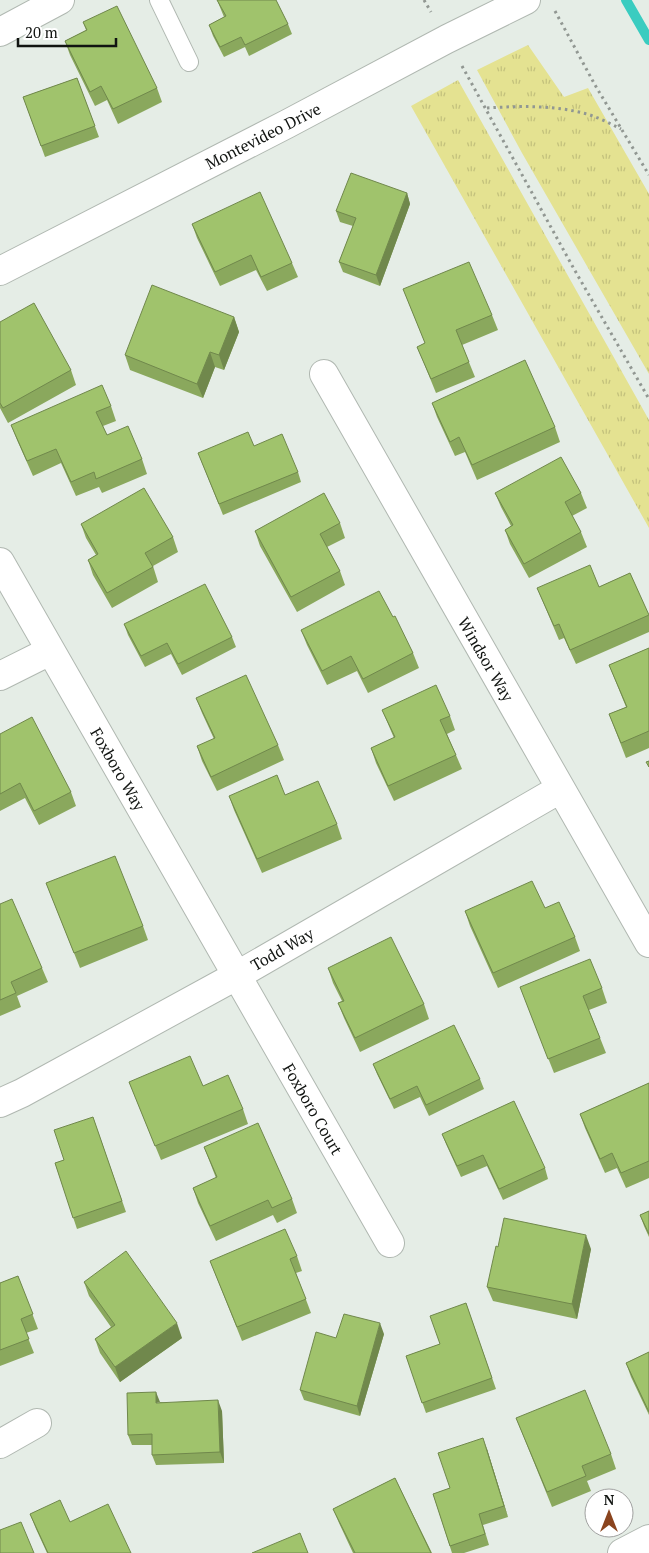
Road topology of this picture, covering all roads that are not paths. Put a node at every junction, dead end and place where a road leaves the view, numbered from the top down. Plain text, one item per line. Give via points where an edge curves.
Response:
1 (60, 0) edge
2 (159, 0) edge
3 (526, 0) edge
4 (0, 32) edge
5 (189, 62) dead end
6 (0, 271) edge
7 (324, 374) dead end
8 (0, 562) edge
9 (50, 651) junction
10 (0, 676) edge
11 (560, 789) junction
12 (649, 943) edge
13 (236, 976) junction
14 (0, 1103) edge
15 (390, 1243) dead end
16 (37, 1423) dead end
17 (0, 1444) edge
18 (649, 1539) edge
19 (622, 1553) edge

1 - 4 street
2 - 5 lane
3 - 6 street, Montevideo Drive
7 - 11 street, Windsor Way
8 - 9 street, Foxboro Way
9 - 10 street
9 - 13 street, Foxboro Way
11 - 12 street, Windsor Way
11 - 13 street, Todd Way
13 - 14 street, Todd Way
13 - 15 street, Foxboro Court
16 - 17 street
18 - 19 street

